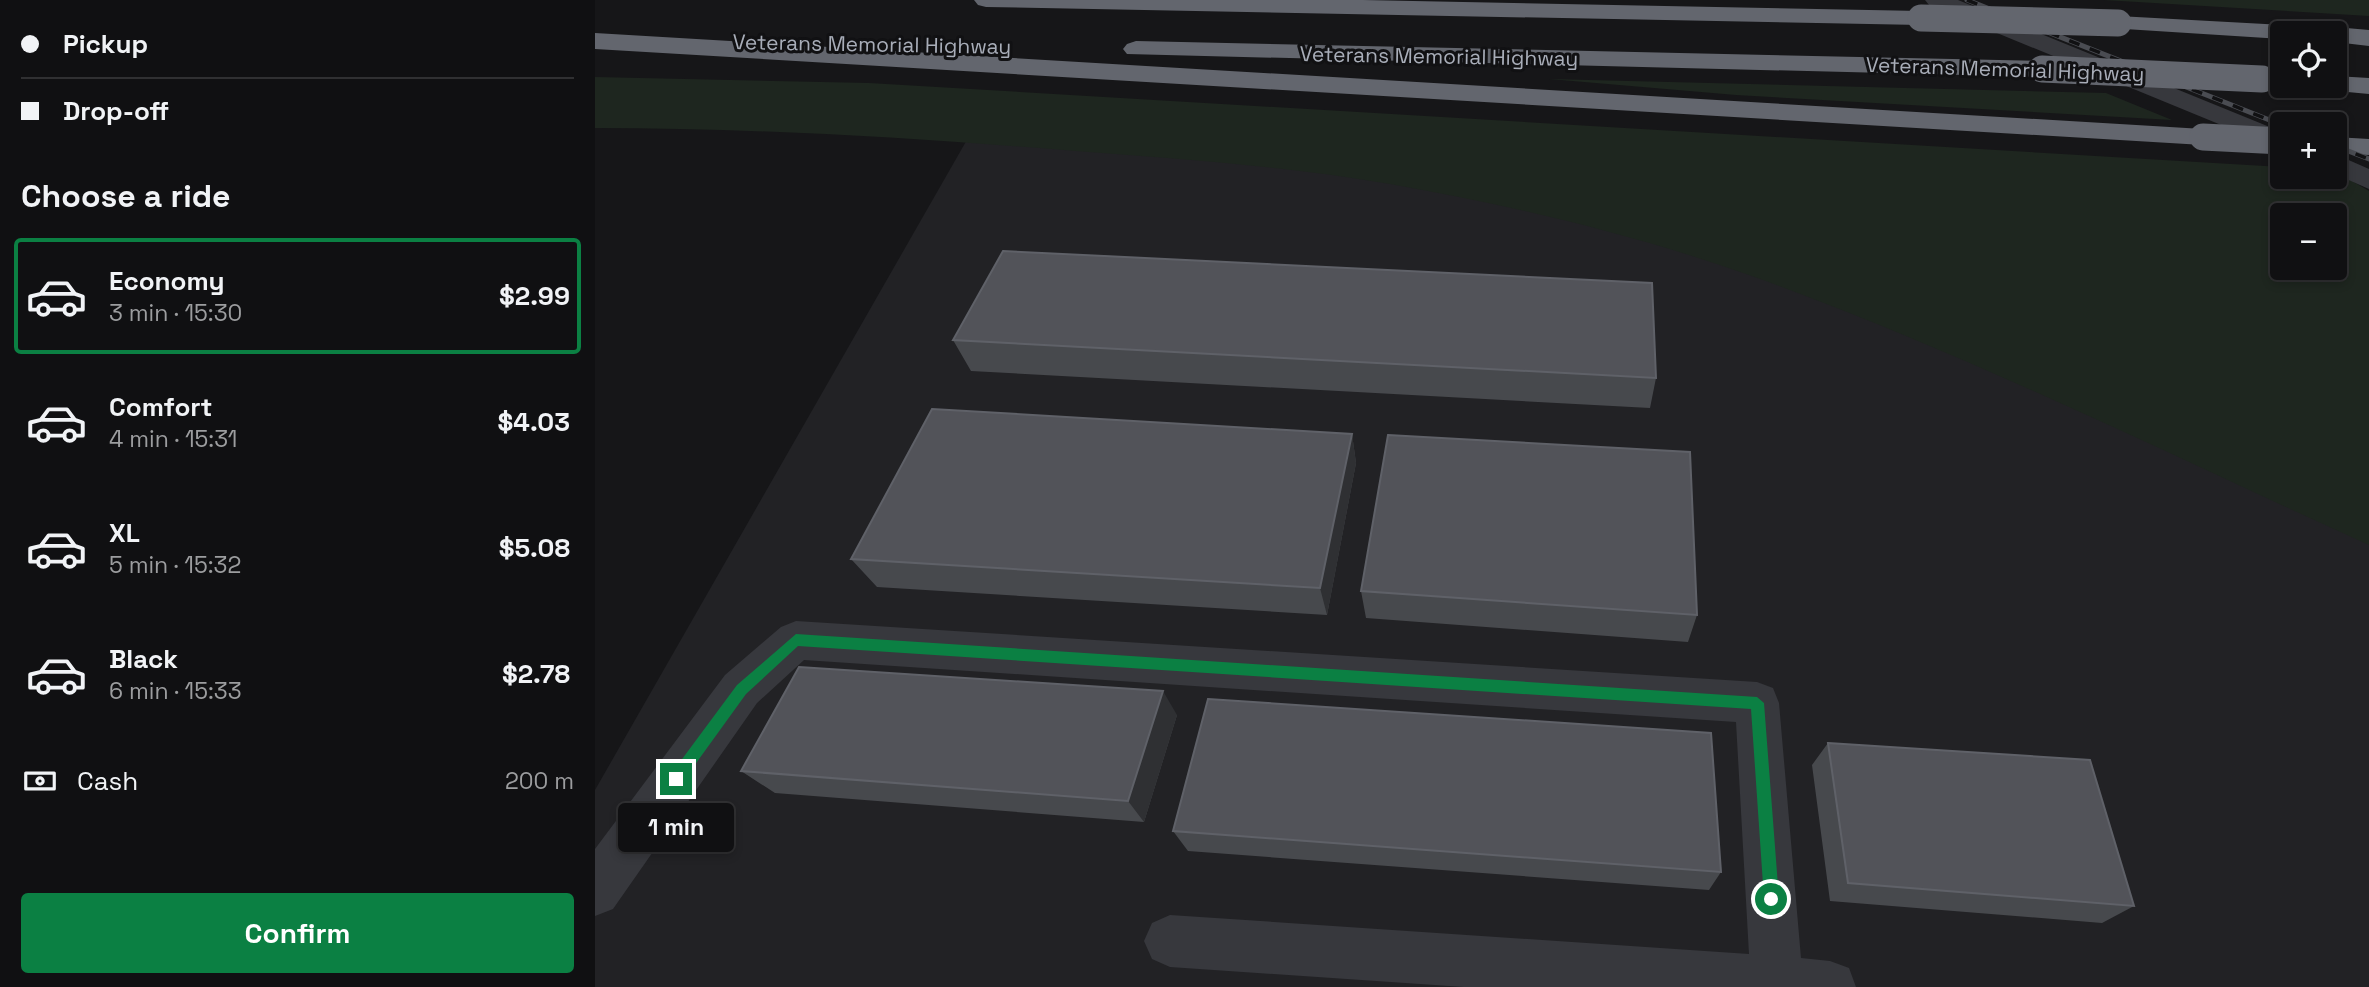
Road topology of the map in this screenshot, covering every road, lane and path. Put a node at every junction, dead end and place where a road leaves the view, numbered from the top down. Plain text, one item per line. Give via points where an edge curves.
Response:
1 (986, 0) edge
2 (1929, 9) edge
3 (2270, 31) edge
4 (2347, 36) edge
5 (2369, 38) edge
6 (595, 40) edge
7 (2270, 80) edge
8 (2347, 85) edge
9 (2369, 86) edge
10 (2270, 137) edge
11 (2270, 140) edge
12 (2347, 146) edge
13 (2369, 147) edge
14 (2347, 169) edge
15 (2369, 180) edge
16 (595, 891) edge
17 (1170, 941) dead end
18 (1777, 985) edge
19 (1830, 987) edge

1 - 2 highway, Veterans Memorial Highway
2 - 3 highway, Veterans Memorial Highway, bridge
2 - 10 street
4 - 5 highway
6 - 7 highway, Veterans Memorial Highway, bridge via 2042,69
6 - 11 highway, bridge
8 - 9 highway
12 - 13 highway
14 - 15 street
16 - 18 street via 741,689 796,640 1757,703
17 - 18 street
18 - 19 street

